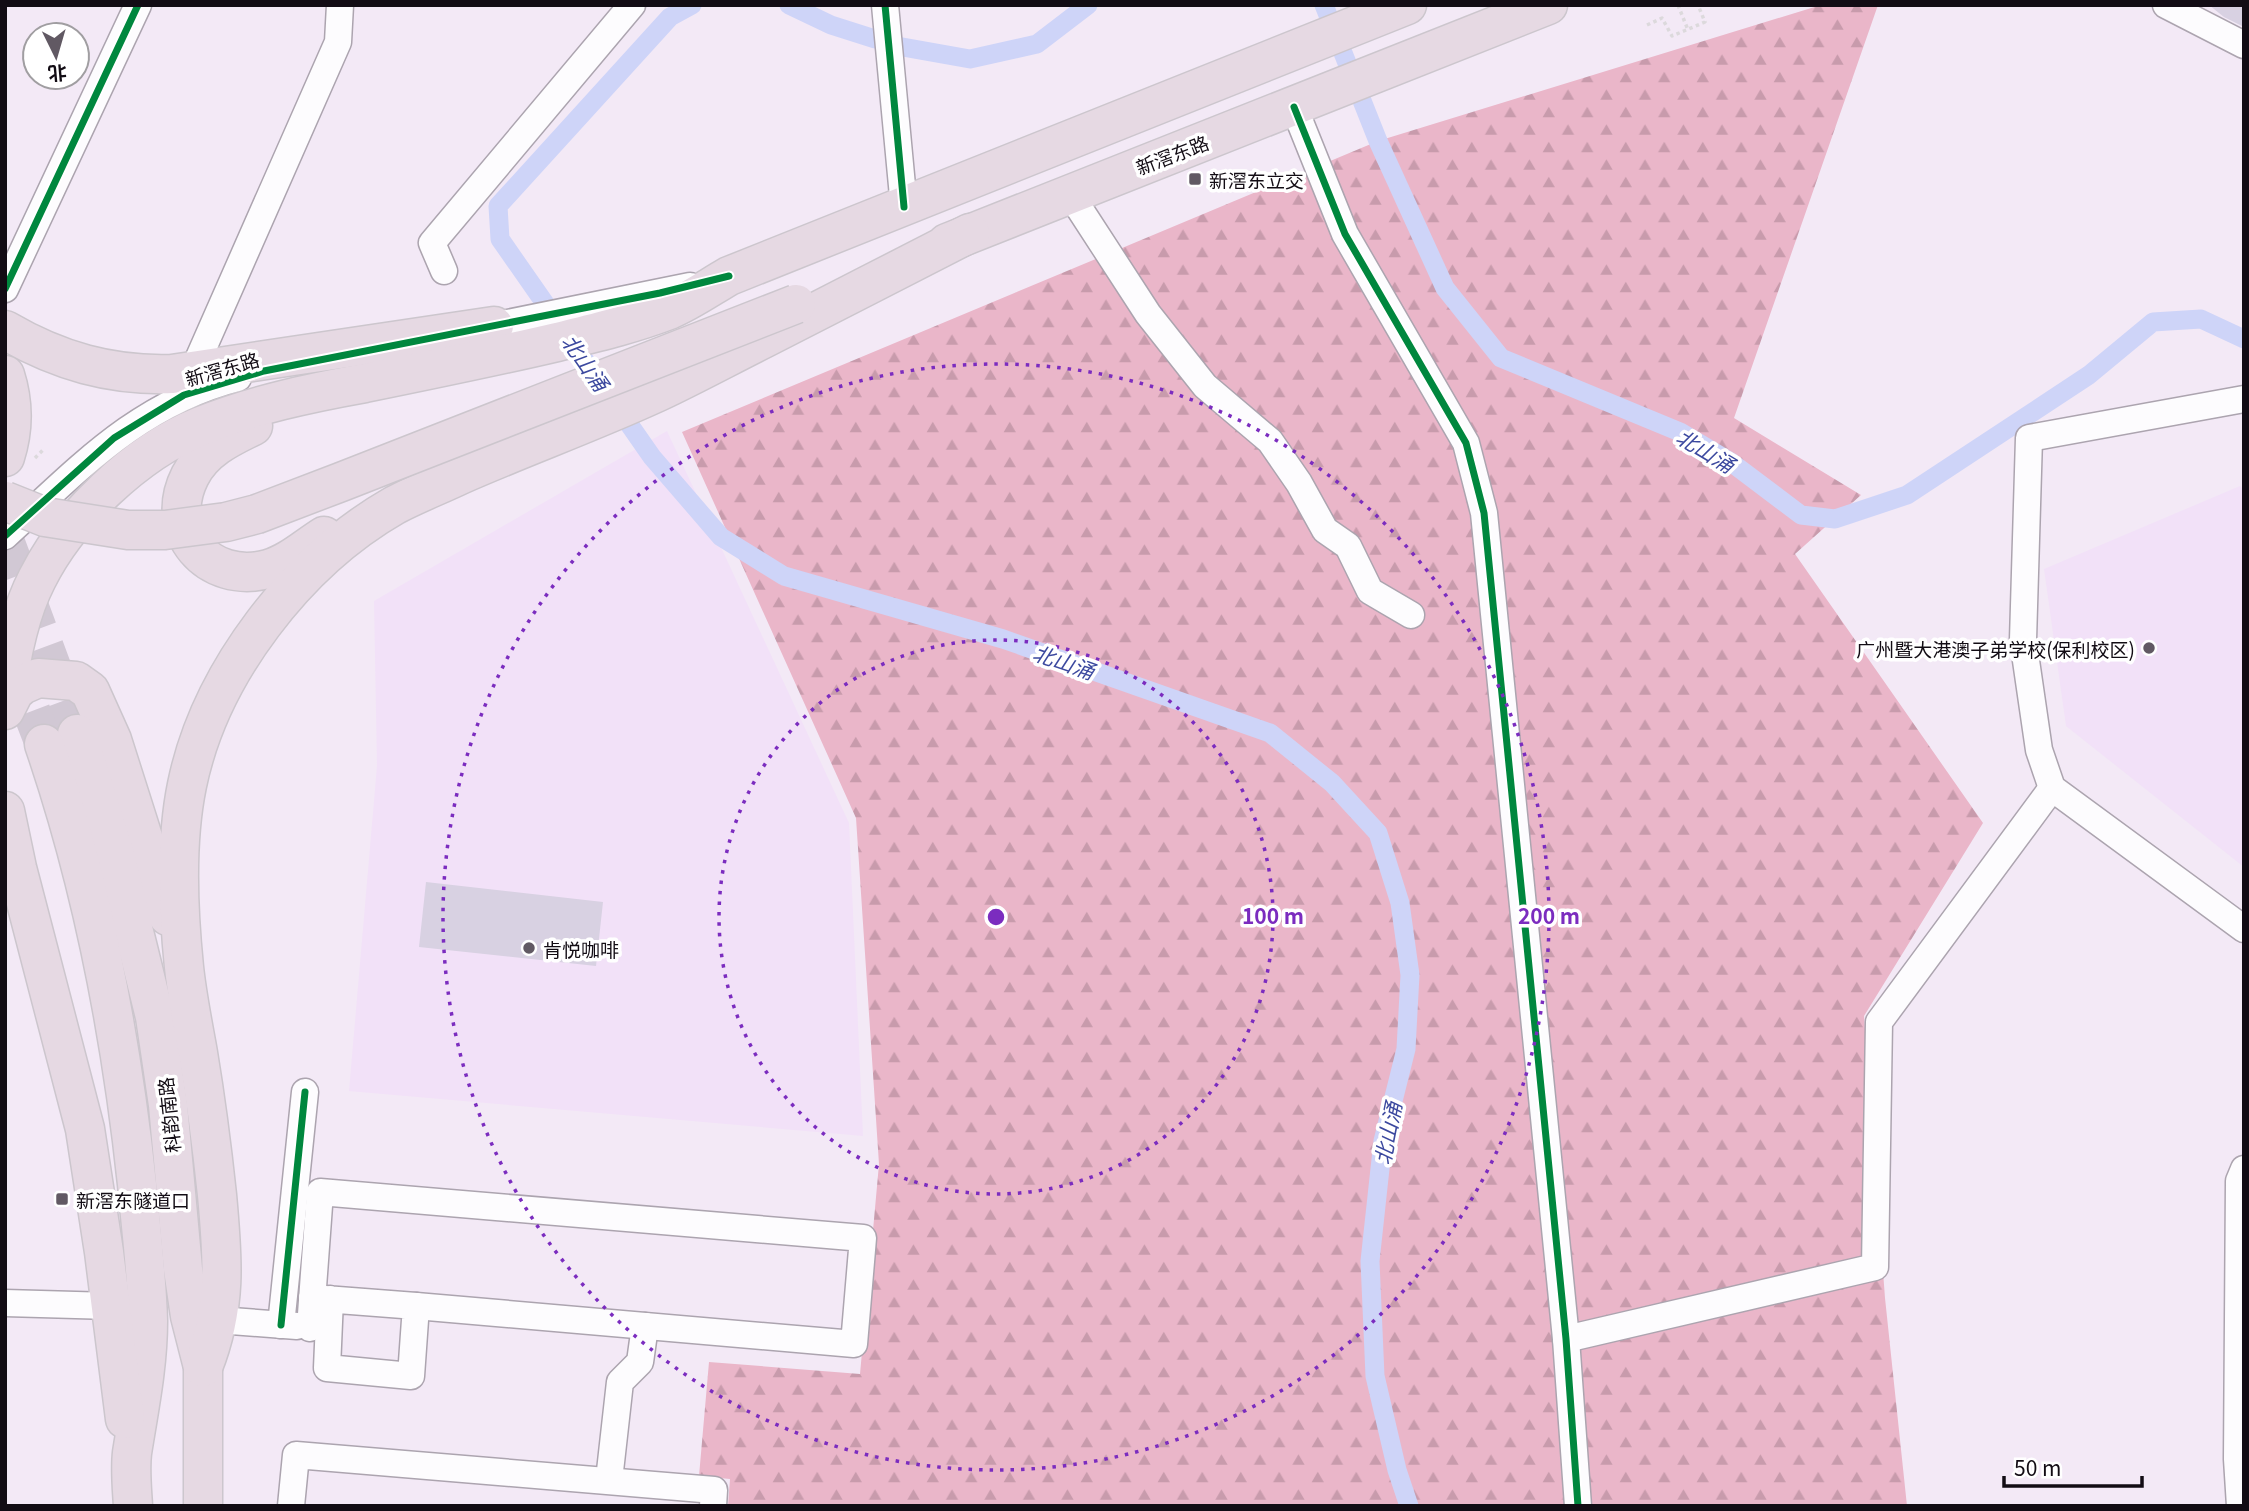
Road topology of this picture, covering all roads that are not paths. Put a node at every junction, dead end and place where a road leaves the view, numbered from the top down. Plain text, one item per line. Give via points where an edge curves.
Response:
1 (138, 5) edge
2 (340, 5) edge
3 (356, 5) edge
4 (632, 5) edge
5 (885, 5) edge
6 (1407, 5) edge
7 (1548, 5) edge
8 (2166, 5) edge
9 (338, 42) junction
10 (2244, 45) edge
11 (1308, 102) junction
12 (1070, 194) junction
13 (905, 207) junction
14 (970, 233) junction
15 (444, 271) dead end
16 (5, 289) edge
17 (5, 330) edge
18 (503, 339) junction
19 (193, 371) junction
20 (5, 375) edge
21 (327, 390) junction
22 (2244, 399) edge
23 (5, 457) edge
24 (5, 500) edge
25 (395, 505) junction
26 (5, 536) edge
27 (1411, 615) dead end
28 (5, 702) edge
29 (5, 710) edge
30 (2052, 788) junction
31 (5, 811) edge
32 (5, 898) edge
33 (2244, 929) edge
34 (184, 968) junction
35 (60, 1033) junction
36 (305, 1092) dead end
37 (2244, 1169) edge
38 (321, 1298) junction
39 (5, 1303) edge
40 (111, 1306) junction
41 (416, 1306) junction
42 (218, 1320) junction
43 (645, 1326) junction
44 (305, 1327) junction
45 (1566, 1339) junction
46 (203, 1367) junction
47 (132, 1456) junction
48 (609, 1480) junction
49 (132, 1506) edge
50 (203, 1506) edge
51 (291, 1506) edge
52 (713, 1506) edge
53 (1578, 1506) edge
54 (2240, 1506) edge

1 - 16 street
2 - 9 street
3 - 9 street
4 - 15 street via 432,243
5 - 13 street
6 - 13 highway
7 - 11 highway, 新滘东路
8 - 10 street
9 - 19 street
11 - 12 highway, 新滘东路
11 - 45 street via 1345,234 1466,443 1484,513
12 - 14 highway, 新滘东路
12 - 27 street via 1148,314 1205,386 1270,441 1325,530 1348,546 1370,591
13 - 18 highway via 729,276 670,309 600,317
14 - 24 highway, 新滘东路, bridge via 257,514 165,530 128,530 45,517
14 - 25 highway via 658,392
17 - 19 highway via 102,370 136,376
18 - 19 highway
18 - 21 highway
18 - 26 street, 新滘东路 via 264,372 184,396 114,438
20 - 23 highway via 13,420
21 - 25 highway via 228,438 204,457 190,476 183,503 192,544 212,564 254,572 286,562 330,532
21 - 28 highway via 198,427 142,460 97,499 67,533 36,580 16,639
22 - 30 street via 2029,438 2023,640 2039,750
25 - 34 highway via 358,530 301,581 237,661 214,702 186,788 179,874
29 - 34 highway via 14,692 38,678 76,681 90,691 113,740
30 - 33 street
30 - 45 street via 1879,1022 1875,1267
31 - 35 highway
32 - 35 highway
34 - 42 highway via 217,1196 222,1289
35 - 40 highway via 85,1129
36 - 44 street
37 - 54 street via 2239,1181
38 - 41 street
38 - 43 street via 320,1192 863,1238 854,1345
38 - 44 street
39 - 40 street
40 - 47 highway
41 - 43 street
41 - 44 street via 411,1376 327,1368
42 - 44 street
42 - 46 highway
43 - 48 street via 640,1362 620,1382
45 - 53 street
46 - 47 highway, 科韵南路 via 183,1269 155,1017 116,855 61,739 62,795 114,1010 133,1148 148,1324
46 - 50 highway, 科韵南路
47 - 49 highway, 科韵南路
48 - 51 street via 296,1455
48 - 52 street via 714,1490

